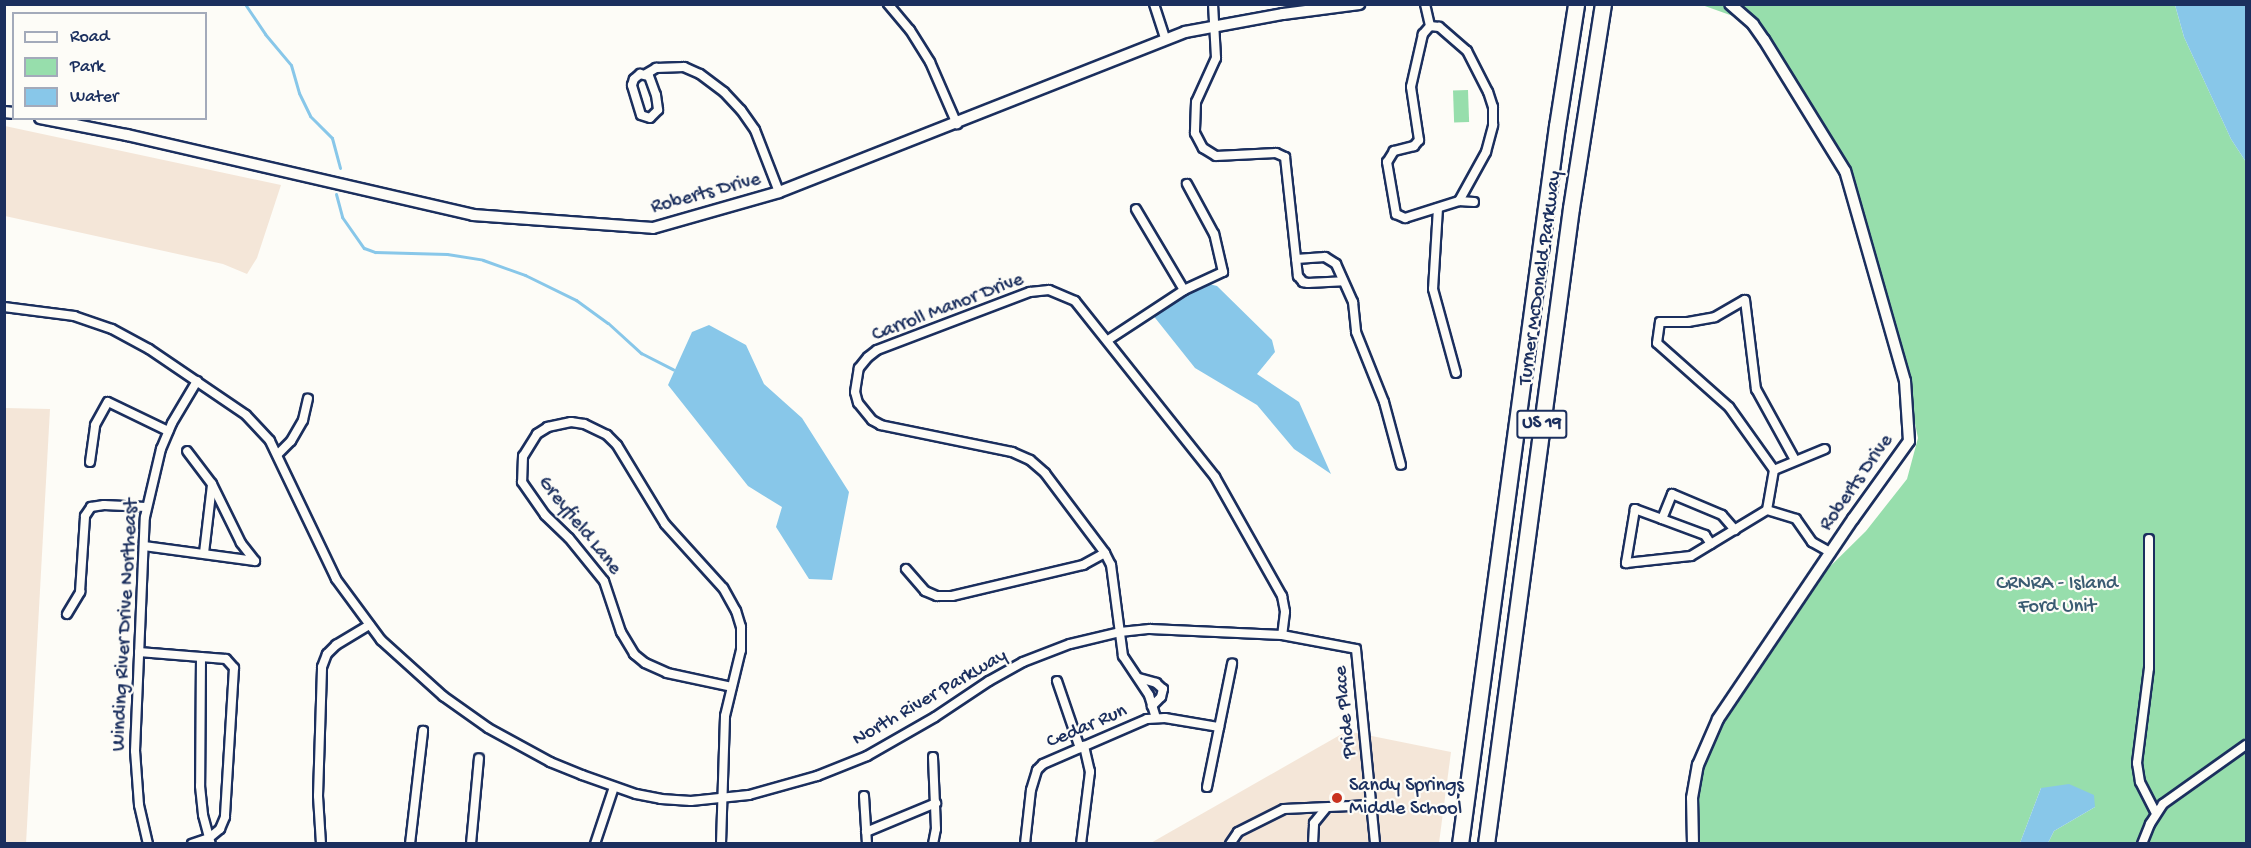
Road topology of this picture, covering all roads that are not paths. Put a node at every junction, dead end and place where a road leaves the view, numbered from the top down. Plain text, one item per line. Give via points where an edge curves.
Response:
1 (888, 4) edge
2 (1154, 4) edge
3 (1213, 4) edge
4 (1359, 4) edge
5 (1425, 4) edge
6 (1576, 4) edge
7 (1603, 4) edge
8 (1730, 4) edge
9 (1354, 5) edge
10 (1321, 7) edge
11 (1214, 26) junction
12 (1430, 26) junction
13 (1166, 38) junction
14 (646, 74) junction
15 (50, 120) edge
16 (957, 124) junction
17 (1187, 184) dead end
18 (779, 192) junction
19 (1459, 201) junction
20 (1474, 202) dead end
21 (1438, 208) junction
22 (1136, 209) dead end
23 (1296, 259) junction
24 (1342, 280) junction
25 (1184, 290) junction
26 (4, 307) edge
27 (1108, 340) junction
28 (1456, 373) dead end
29 (197, 381) junction
30 (308, 399) dead end
31 (168, 431) junction
32 (1825, 449) dead end
33 (187, 451) dead end
34 (278, 454) junction
35 (1795, 460) junction
36 (90, 462) dead end
37 (1401, 465) dead end
38 (1774, 470) junction
39 (212, 484) junction
40 (146, 507) junction
41 (1767, 510) junction
42 (1662, 519) junction
43 (1735, 530) junction
44 (2149, 538) dead end
45 (1711, 544) junction
46 (144, 546) junction
47 (1830, 552) junction
48 (204, 553) junction
49 (1106, 553) junction
50 (906, 569) dead end
51 (67, 614) dead end
52 (369, 625) junction
53 (1120, 632) junction
54 (1282, 635) junction
55 (1356, 649) joint
56 (139, 652) junction
57 (201, 657) junction
58 (1232, 664) dead end
59 (1139, 678) junction
60 (1058, 681) dead end
61 (732, 687) junction
62 (1152, 706) junction
63 (1156, 718) junction
64 (1219, 727) junction
65 (423, 731) dead end
66 (2247, 745) edge
67 (1082, 747) junction
68 (933, 756) dead end
69 (479, 758) dead end
70 (614, 787) junction
71 (1208, 788) dead end
72 (864, 796) dead end
73 (721, 800) junction
74 (936, 803) junction
75 (1373, 805) junction
76 (1326, 808) junction
77 (2156, 813) junction
78 (866, 832) junction
79 (210, 841) edge
80 (148, 843) edge
81 (192, 843) edge
82 (321, 843) edge
83 (410, 843) edge
84 (471, 843) edge
85 (596, 843) edge
86 (721, 843) edge
87 (867, 843) edge
88 (933, 843) edge
89 (1025, 843) edge
90 (1081, 843) edge
91 (1230, 843) edge
92 (1313, 843) edge
93 (1375, 843) edge
94 (1460, 843) edge
95 (1486, 843) edge
96 (1693, 843) edge
97 (2142, 843) edge

1 - 16 street via 930,62
2 - 13 street
3 - 11 street
4 - 9 street, Roberts Drive
5 - 12 street
6 - 94 highway, Turner McDonald Parkway / US 19
7 - 95 highway, Turner McDonald Parkway / US 19 via 1571,208
8 - 47 street, Roberts Drive via 1753,24 1845,171 1905,381 1910,441
9 - 10 street, Roberts Drive
10 - 11 street, Roberts Drive
11 - 13 street, Roberts Drive
11 - 23 street via 1216,58 1196,102 1195,133 1203,148 1216,156 1276,153 1285,157
12 - 19 street via 1438,27 1467,51 1493,107 1486,152
12 - 21 street via 1423,34 1411,87 1419,140 1414,146 1394,151 1387,162 1399,218
13 - 16 street, Roberts Drive
14 - 14 street via 652,81 658,110 650,118 641,115 632,85 637,76
14 - 18 street via 656,68 684,67 724,92 755,130
15 - 18 street, Roberts Drive via 473,214 515,219 653,228
16 - 18 street, Roberts Drive
17 - 25 street via 1214,234 1223,272
19 - 20 street
19 - 21 street
21 - 28 street via 1433,289
22 - 25 street
23 - 24 street via 1330,258
23 - 24 street via 1298,276 1303,282
24 - 37 street via 1353,302 1356,332 1384,402
25 - 27 street
26 - 29 street, North River Parkway via 94,322 130,338
27 - 49 street, Carroll Manor Drive via 1067,296 1049,290 1030,292 878,350 859,368 855,392 864,412 881,424 1012,452 1030,460 1045,473
27 - 54 street, Carroll Manor Drive via 1215,477 1282,596
29 - 31 street, Winding River Drive Northeast
29 - 34 street, North River Parkway via 246,415
30 - 34 street via 303,420
31 - 36 street via 108,402 95,425
31 - 40 street, Winding River Drive Northeast via 153,471
32 - 35 street
33 - 39 street
34 - 52 street, North River Parkway via 336,579
35 - 38 street
35 - 38 street via 1756,389 1745,300 1715,317 1660,322 1657,343 1728,407
38 - 41 street
39 - 48 street
39 - 48 street via 241,543 255,561
40 - 46 street, Winding River Drive Northeast
40 - 51 street via 90,507 85,516 80,592
41 - 43 street
41 - 47 street via 1796,519 1812,542
42 - 43 street via 1672,494 1722,515
42 - 45 street via 1706,535
42 - 45 street via 1635,509 1626,563 1691,556
43 - 45 street
44 - 77 street via 2149,668 2137,763 2140,782
46 - 48 street
46 - 56 street, Winding River Drive Northeast
47 - 96 street, Roberts Drive via 1707,740 1692,798
49 - 50 street via 1083,565 952,596 925,591
49 - 53 street, Carroll Manor Drive via 1114,578
52 - 70 street, North River Parkway via 418,675 488,728 550,762
52 - 82 street via 336,645 322,666 318,796
53 - 54 street, North River Parkway via 1181,629
53 - 59 street, Cedar Run via 1123,656
53 - 73 street, North River Parkway via 1070,644 1023,662 867,756 784,787
54 - 55 street, North River Parkway
55 - 75 street, Pride Place
56 - 57 street
56 - 80 street, Winding River Drive Northeast via 136,781
57 - 79 street via 200,786
57 - 79 street via 226,659 234,668 225,817
58 - 64 street
59 - 62 street, Cedar Run
59 - 62 street via 1163,689
60 - 67 street
61 - 61 street, Greyfield Lane via 741,650 736,610 723,588 660,517 617,445 608,435 571,422 537,434 523,456 522,482 545,515 604,580 630,649 645,663 667,673
61 - 73 street, Greyfield Lane via 725,716
62 - 63 street, Cedar Run
63 - 64 street, Cedar Run
63 - 67 street, Cedar Run
64 - 71 street
65 - 83 street
66 - 77 street via 2170,797
67 - 89 street, Cedar Run via 1050,760 1037,771
67 - 90 street via 1090,772
68 - 74 street
69 - 84 street
70 - 73 street, North River Parkway via 661,799
70 - 85 street
72 - 78 street
73 - 86 street, Greyfield Lane
74 - 78 street
74 - 88 street
75 - 76 street
75 - 93 street, Pride Place
76 - 91 street via 1284,809 1238,832
76 - 92 street via 1314,823
77 - 97 street
78 - 87 street
79 - 81 street

